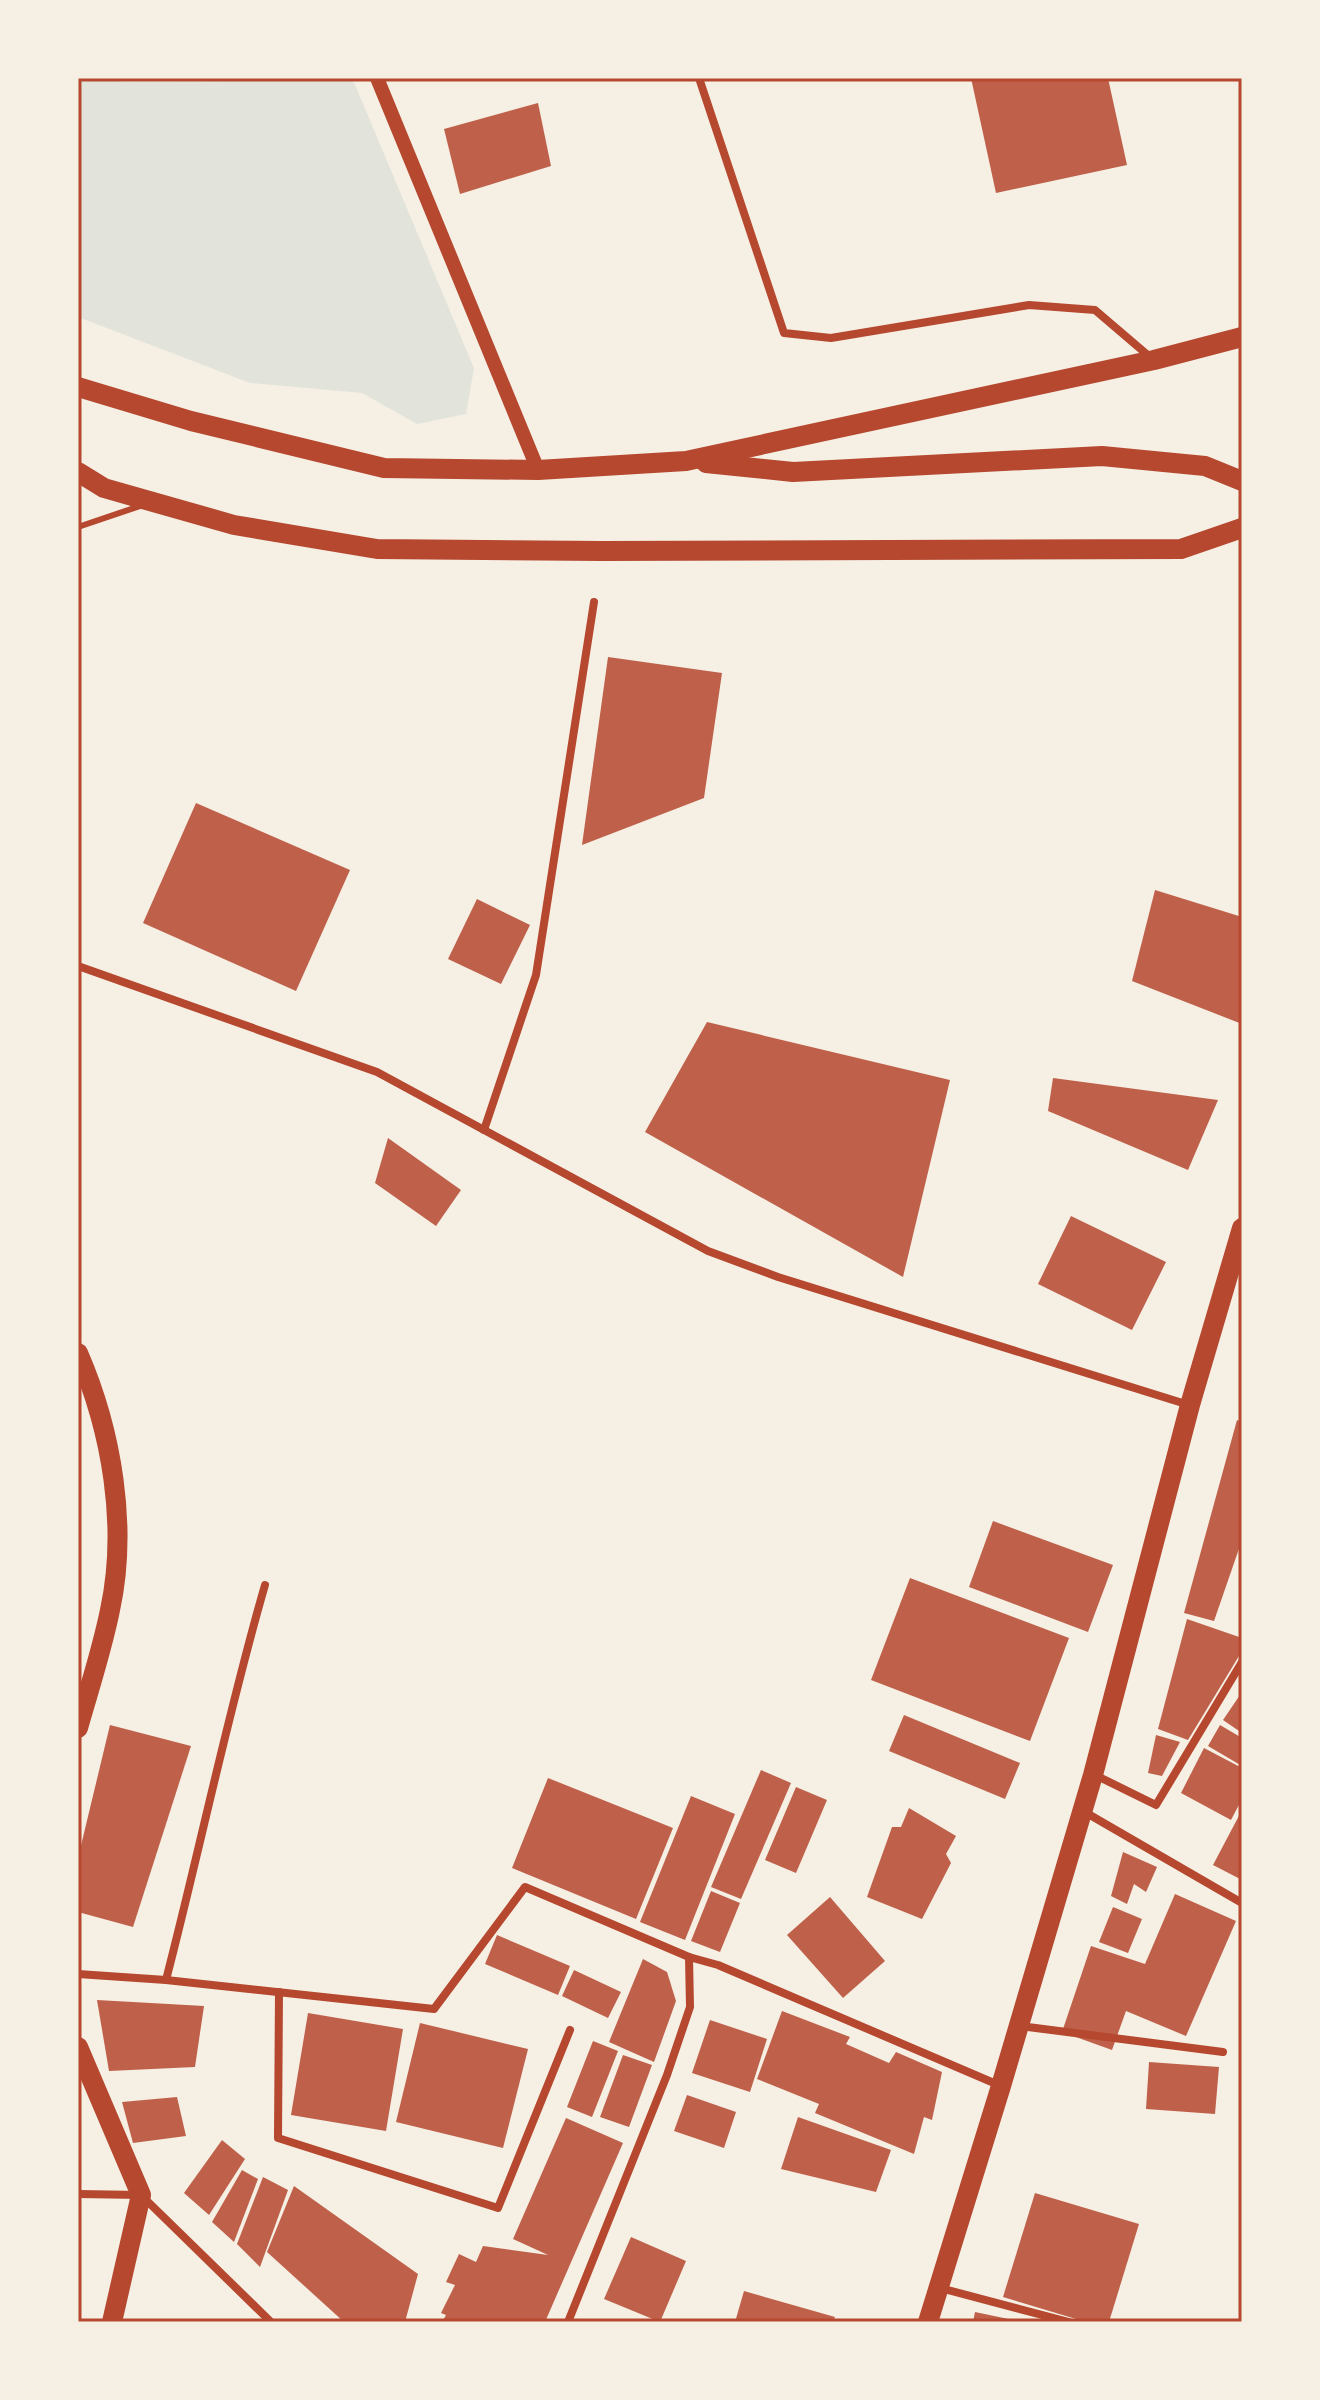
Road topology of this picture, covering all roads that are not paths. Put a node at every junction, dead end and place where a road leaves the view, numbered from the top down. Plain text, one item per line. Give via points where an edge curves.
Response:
1 (377, 78) edge
2 (699, 78) edge
3 (1242, 337) edge
4 (1154, 360) junction
5 (78, 387) edge
6 (686, 461) junction
7 (538, 470) junction
8 (78, 472) edge
9 (1242, 481) edge
10 (153, 502) junction
11 (78, 527) edge
12 (1242, 528) edge
13 (594, 602) dead end
14 (78, 966) edge
15 (484, 1130) junction
16 (1242, 1228) edge
17 (78, 1353) edge
18 (1190, 1405) junction
19 (265, 1585) dead end
20 (1242, 1662) edge
21 (78, 1728) edge
22 (1093, 1775) junction
23 (1082, 1811) junction
24 (1242, 1903) edge
25 (689, 1957) junction
26 (78, 1974) edge
27 (166, 1980) junction
28 (279, 1992) junction
29 (1019, 2026) junction
30 (570, 2030) dead end
31 (78, 2047) edge
32 (1223, 2052) dead end
33 (1001, 2086) junction
34 (78, 2194) edge
35 (141, 2195) junction
36 (939, 2288) junction
37 (112, 2322) edge
38 (271, 2322) edge
39 (568, 2322) edge
40 (928, 2322) edge
41 (1069, 2322) edge

1 - 7 street
2 - 4 street via 784,333 831,338 1029,305 1095,310
3 - 4 main road
4 - 6 main road
5 - 7 main road via 384,468
6 - 7 main road
6 - 9 main road via 793,472 1102,456 1205,466
8 - 10 main road via 104,488
10 - 11 lane
10 - 12 main road via 234,525 377,549 1181,549
13 - 15 street via 536,975
14 - 15 street via 377,1072
15 - 18 street via 708,1251
16 - 18 main road
17 - 21 main road via 111,1453 119,1543 111,1609
18 - 22 main road
19 - 27 street
20 - 22 street via 1156,1805
22 - 23 main road
23 - 24 street
23 - 29 main road
25 - 28 street via 525,1887 434,2009
25 - 33 street
25 - 39 street via 690,2007
26 - 27 street
27 - 28 street
28 - 30 street via 278,2138 498,2208
29 - 32 street
29 - 33 main road
31 - 35 main road
33 - 36 main road
34 - 35 street
35 - 37 main road
35 - 38 street
36 - 40 main road
36 - 41 street

